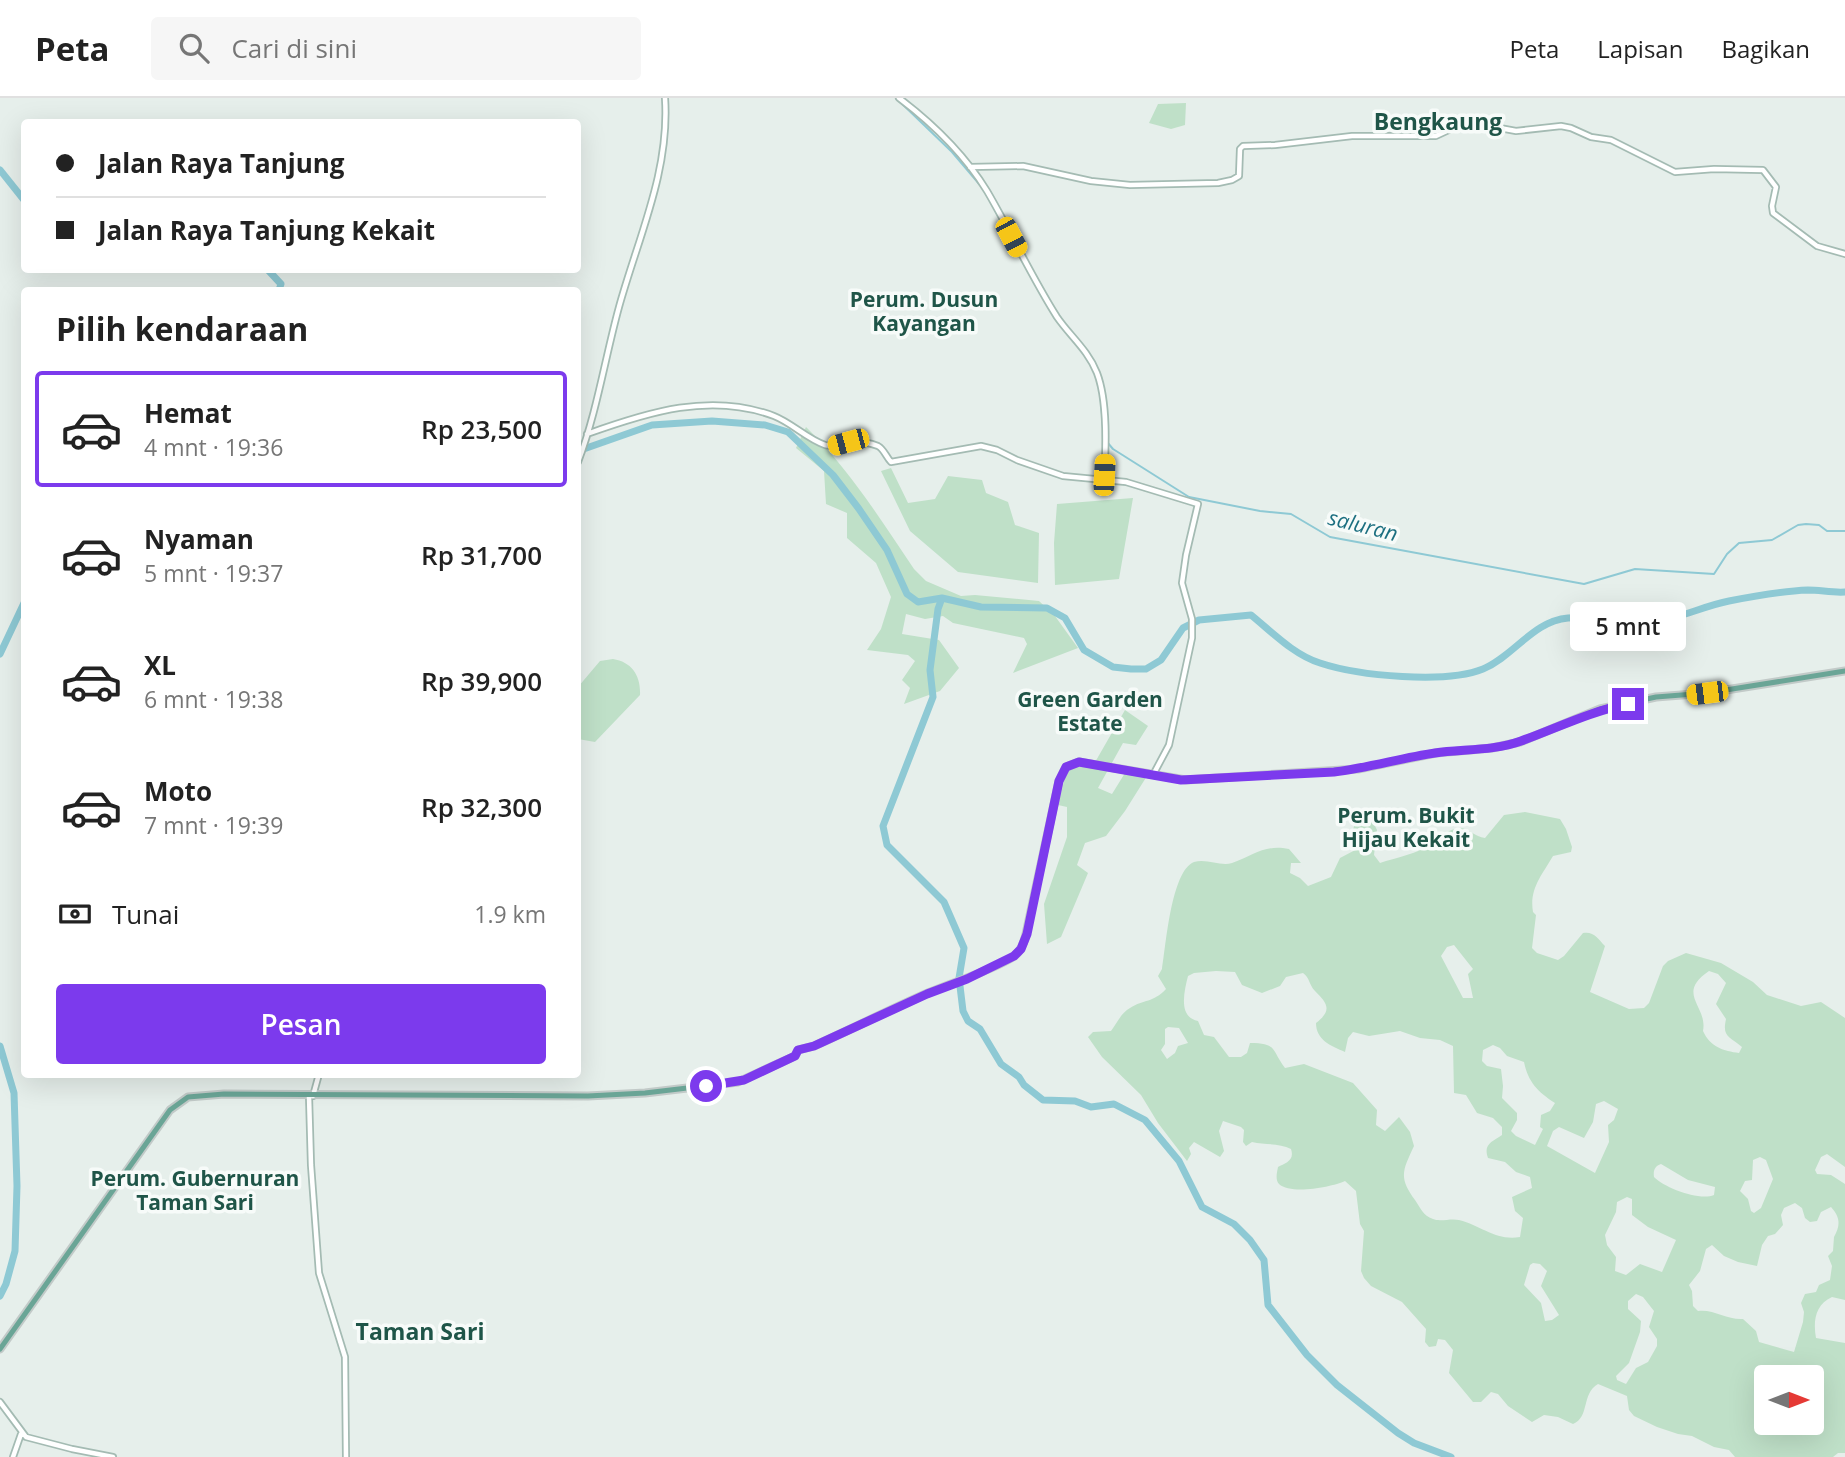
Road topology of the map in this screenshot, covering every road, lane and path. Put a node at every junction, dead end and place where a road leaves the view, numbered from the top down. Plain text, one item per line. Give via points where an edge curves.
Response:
1 (665, 98) edge
2 (899, 98) edge
3 (974, 167) junction
4 (1845, 254) edge
5 (586, 439) junction
6 (581, 452) edge
7 (1104, 479) junction
8 (1845, 671) edge
9 (1153, 775) junction
10 (318, 1078) edge
11 (311, 1096) junction
12 (0, 1349) edge
13 (0, 1402) edge
14 (22, 1434) junction
15 (13, 1457) edge
16 (113, 1457) edge
17 (346, 1457) edge

1 - 5 street via 657,184 621,300
2 - 3 street
3 - 4 street via 1023,166 1130,185 1213,184 1239,177 1244,146 1352,136 1436,136 1478,124 1513,131 1564,126 1611,140 1675,172 1763,170 1776,187 1773,213 1817,246
3 - 7 street via 1059,320 1090,359 1101,388
5 - 6 street
5 - 7 street via 645,415 717,404 776,417 826,446 850,442 876,445 891,462 981,446 1063,476
7 - 9 street via 1198,504 1182,586 1193,630 1169,745
8 - 9 main road via 1656,697 1600,709 1520,742 1358,769 1198,780
9 - 11 main road via 1090,763 1066,767 1022,946 1014,956 798,1050 795,1056 738,1082 615,1095
10 - 11 street
11 - 12 main road via 196,1096 175,1104
11 - 17 street via 319,1273 345,1357
13 - 14 street
14 - 15 street
14 - 16 street

